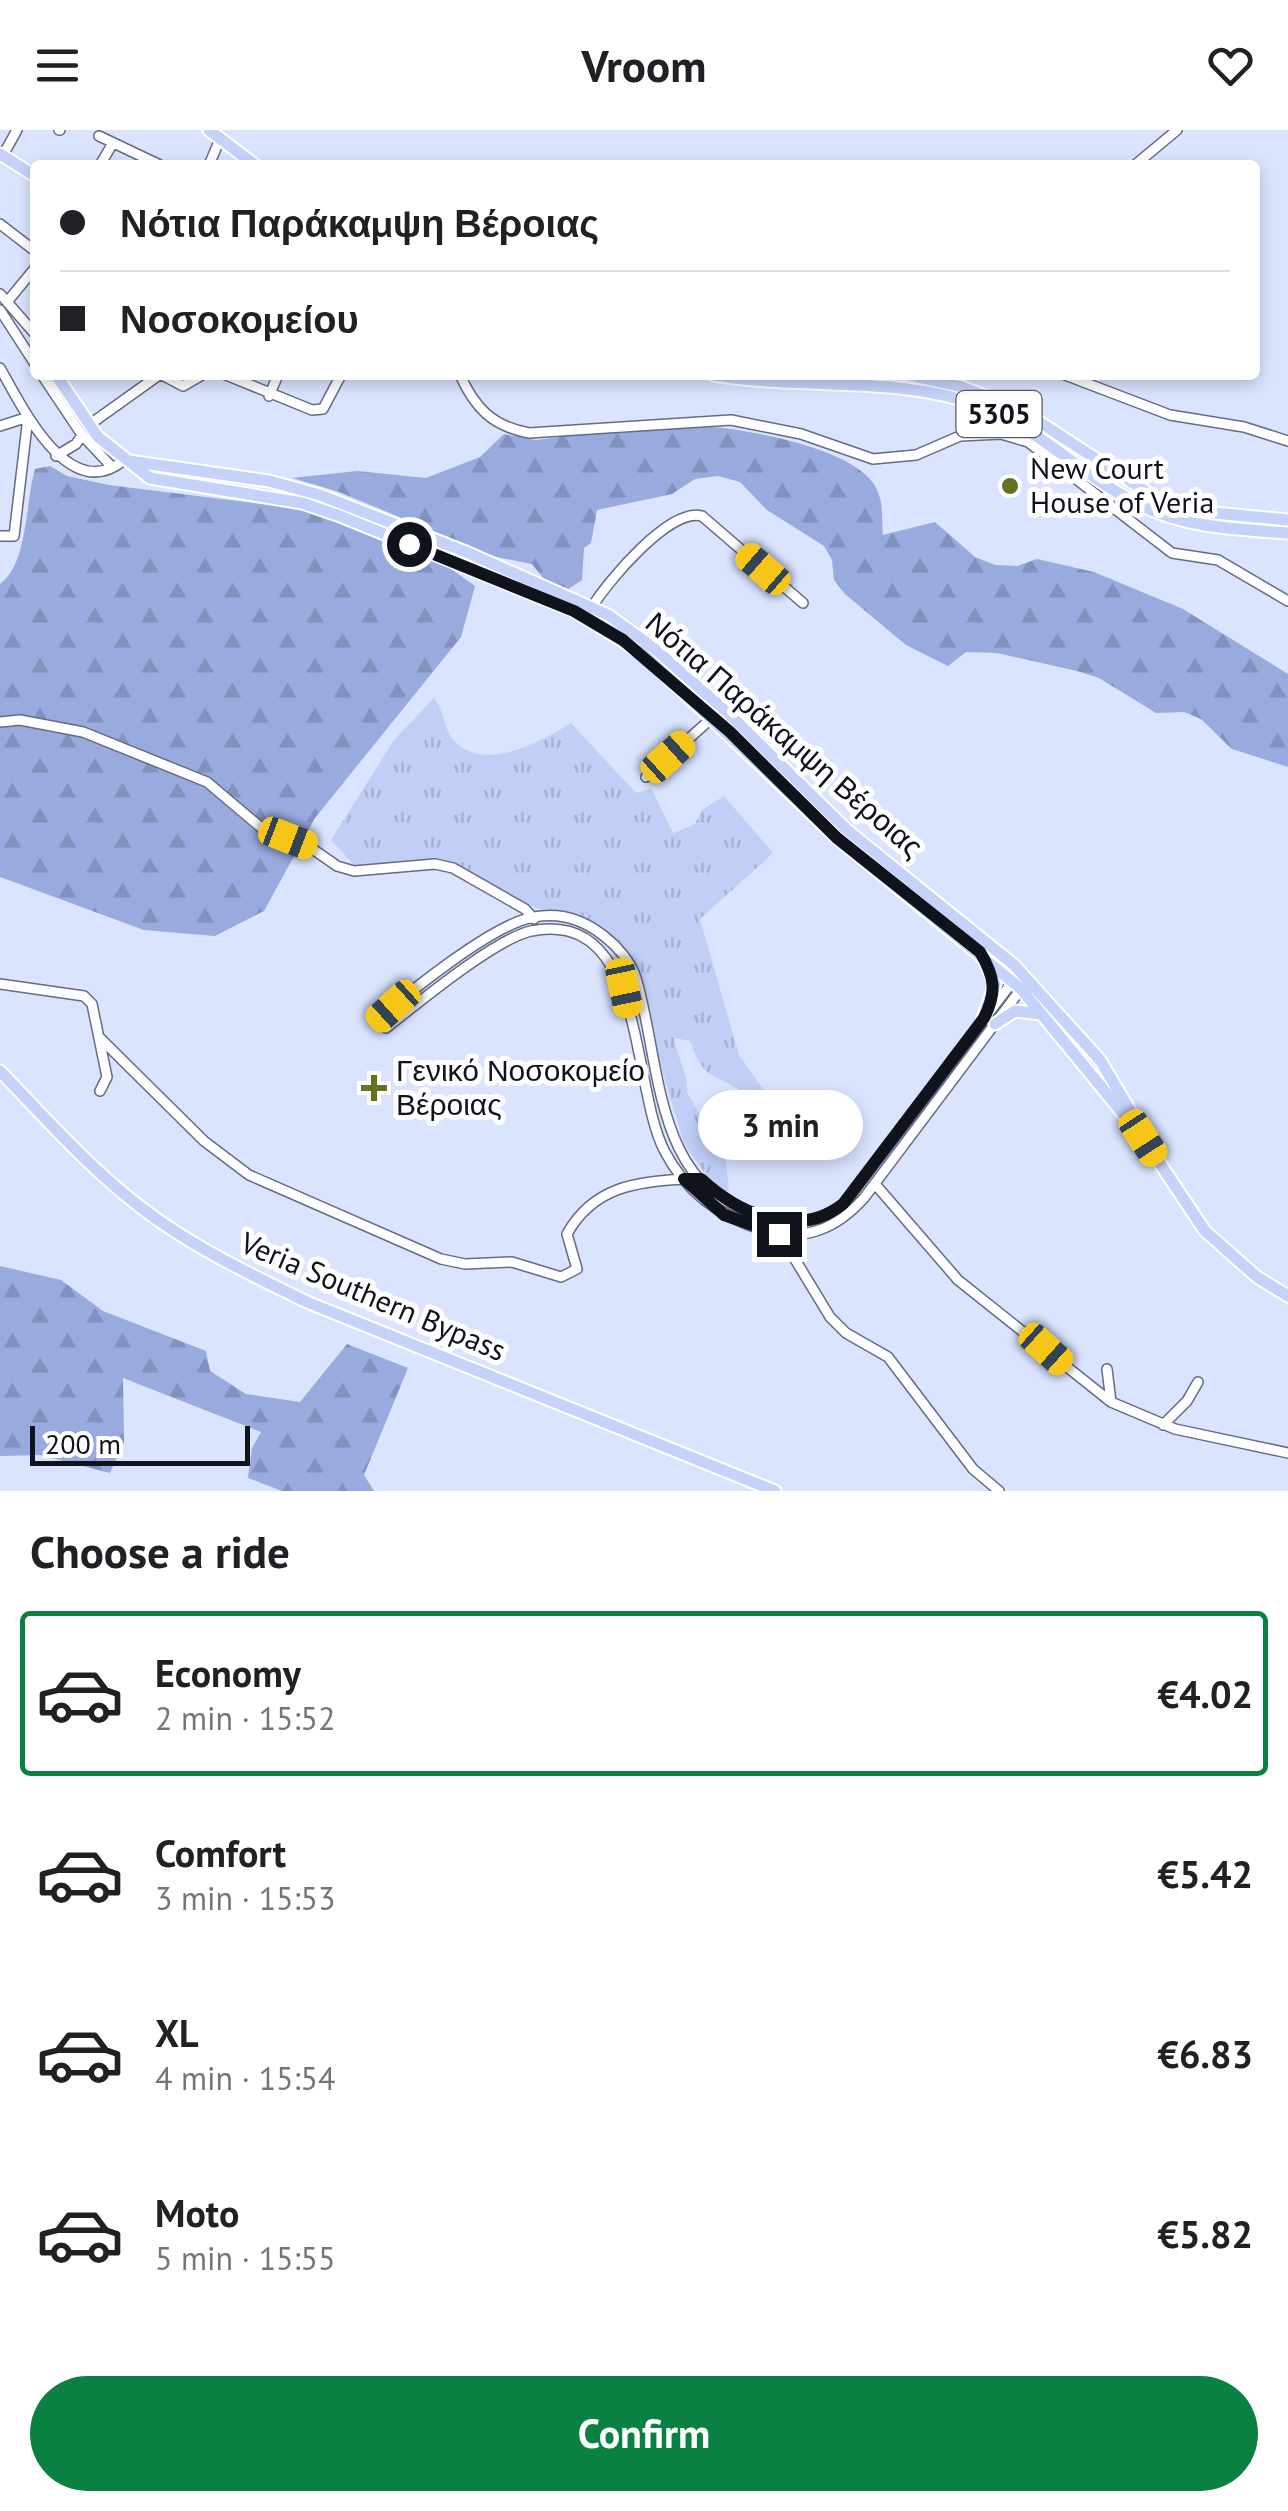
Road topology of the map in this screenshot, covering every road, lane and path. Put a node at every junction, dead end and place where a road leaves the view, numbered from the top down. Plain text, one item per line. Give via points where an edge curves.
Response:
1 (17, 130) edge
2 (209, 130) edge
3 (1178, 130) edge
4 (98, 137) edge
5 (220, 139) junction
6 (113, 143) junction
7 (1, 155) edge
8 (103, 160) edge
9 (149, 160) edge
10 (210, 160) edge
11 (247, 160) edge
12 (1141, 160) edge
13 (30, 173) edge
14 (0, 224) edge
15 (30, 247) edge
16 (30, 273) edge
17 (2, 302) edge
18 (30, 329) edge
19 (30, 355) edge
20 (0, 368) edge
21 (46, 380) edge
22 (59, 380) edge
23 (154, 380) edge
24 (171, 380) edge
25 (193, 380) edge
26 (236, 380) edge
27 (276, 380) edge
28 (338, 380) edge
29 (464, 380) edge
30 (757, 380) edge
31 (933, 380) edge
32 (1078, 380) edge
33 (269, 396) junction
34 (28, 417) junction
35 (0, 426) edge
36 (86, 430) junction
37 (1288, 442) edge
38 (56, 456) junction
39 (124, 460) junction
40 (112, 467) junction
41 (1288, 520) edge
42 (1288, 533) edge
43 (0, 536) edge
44 (1288, 601) edge
45 (802, 603) dead end
46 (592, 607) junction
47 (713, 716) junction
48 (0, 722) edge
49 (646, 777) dead end
50 (534, 916) junction
51 (532, 931) junction
52 (980, 952) junction
53 (1021, 983) junction
54 (0, 984) edge
55 (1044, 1016) junction
56 (376, 1021) dead end
57 (989, 1021) junction
58 (386, 1028) dead end
59 (99, 1037) junction
60 (0, 1072) edge
61 (100, 1091) dead end
62 (1143, 1138) junction
63 (684, 1179) junction
64 (701, 1179) junction
65 (875, 1184) junction
66 (779, 1234) junction
67 (1288, 1296) edge
68 (1107, 1370) dead end
69 (1198, 1382) dead end
70 (1111, 1402) junction
71 (1163, 1425) junction
72 (1288, 1453) edge
73 (775, 1491) edge
74 (1000, 1491) edge

1 - 7 street
2 - 5 main road
3 - 12 street
4 - 6 street
5 - 10 street
5 - 11 main road
6 - 8 street
6 - 9 street
7 - 13 main road
14 - 15 street
16 - 17 street
17 - 18 street
17 - 19 street
20 - 34 street
21 - 36 street
22 - 36 main road, Νότια Παράκαμψη Βέροιας
23 - 36 street
24 - 25 street via 182,386
26 - 33 street
27 - 33 street
28 - 33 street via 323,409
29 - 44 street via 486,416 529,433 731,420 801,434 874,460 916,455 971,434 1017,438 1172,553 1218,560
30 - 42 main road, 5305 via 940,394 1015,422 1152,510 1202,526
31 - 41 main road, 5305 via 1022,410 1166,502
32 - 37 street via 1170,414
34 - 35 street
34 - 38 street
34 - 43 street via 14,536
36 - 38 street
36 - 39 main road, Νότια Παράκαμψη Βέροιας
36 - 40 street
38 - 40 street via 98,470
39 - 40 street
39 - 46 main road, Νότια Παράκαμψη Βέροιας via 295,486
39 - 47 main road, Νότια Παράκαμψη Βέροιας via 164,482 302,503 574,611 643,654
45 - 46 street via 692,513 671,522
46 - 53 main road, Νότια Παράκαμψη Βέροιας via 655,648 847,830 989,942
47 - 49 street
47 - 52 main road, Νότια Παράκαμψη Βέροιας via 837,838
48 - 50 street via 83,732 207,782 264,830 307,845 337,866 453,868
50 - 51 street
50 - 56 street via 493,936
50 - 64 street via 586,924 628,962 664,1111
51 - 58 street via 505,942
51 - 63 street via 587,940 620,977 648,1109
52 - 53 main road, Νότια Παράκαμψη Βέροιας
52 - 57 main road via 994,984
53 - 55 main road, Νότια Παράκαμψη Βέροιας
53 - 57 street
53 - 62 main road, Νότια Παράκαμψη Βέροιας via 1100,1060
54 - 59 street via 84,996
55 - 57 main road via 1016,1011
55 - 62 main road, Νότια Παράκαμψη Βέροιας
57 - 64 street via 831,1214 803,1222 751,1212
57 - 65 street
59 - 61 street via 107,1077
59 - 63 street via 204,1141 249,1175 441,1259 512,1262 561,1277 577,1269 567,1234 593,1203 638,1180
60 - 73 main road, Veria Southern Bypass via 100,1173 155,1218 238,1268
62 - 67 main road, Νότια Παράκαμψη Βέροιας via 1205,1231
63 - 64 street
63 - 66 street via 724,1215
65 - 66 street via 835,1225
65 - 70 street via 958,1280
66 - 74 street via 830,1317 888,1358 972,1469
68 - 70 street
69 - 71 street
70 - 71 street
71 - 72 street

